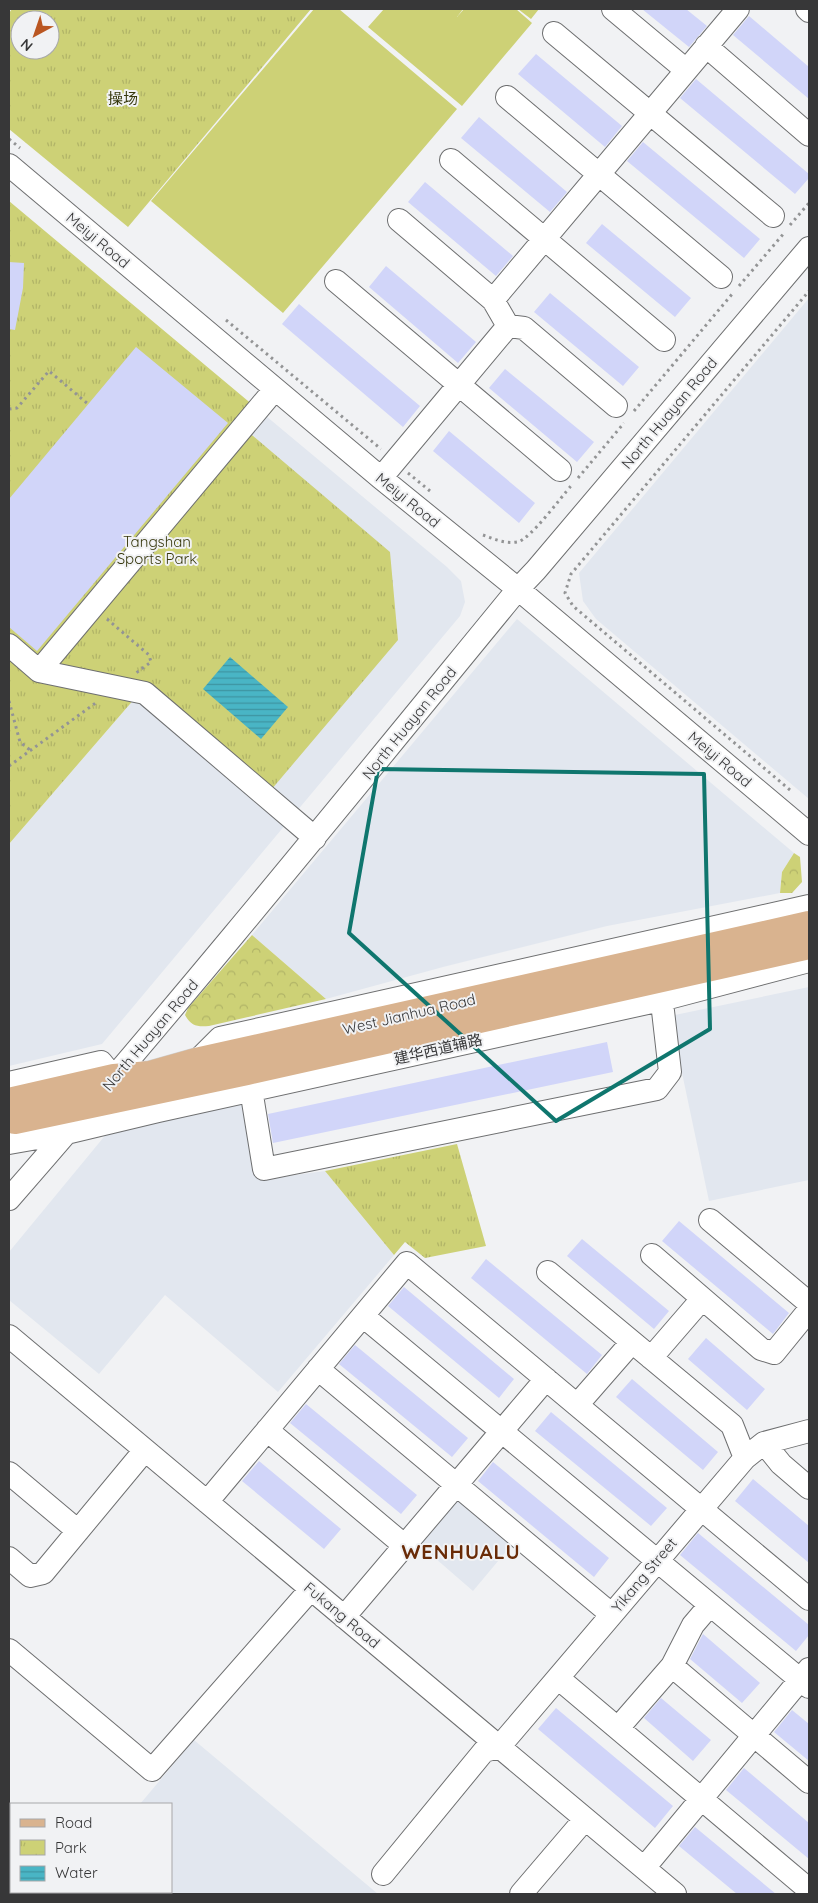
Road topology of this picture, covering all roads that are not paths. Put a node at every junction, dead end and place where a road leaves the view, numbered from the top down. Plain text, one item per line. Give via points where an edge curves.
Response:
1 (613, 9) edge
2 (738, 9) edge
3 (554, 33) dead end
4 (706, 46) junction
5 (686, 70) junction
6 (507, 97) dead end
7 (649, 113) junction
8 (809, 135) edge
9 (16, 158) edge
10 (451, 160) dead end
11 (598, 174) junction
12 (773, 216) dead end
13 (399, 220) dead end
14 (544, 239) junction
15 (809, 248) edge
16 (721, 277) dead end
17 (336, 281) dead end
18 (492, 300) junction
19 (508, 326) junction
20 (664, 340) dead end
21 (459, 385) junction
22 (275, 388) junction
23 (624, 413) road end
24 (388, 469) junction
25 (560, 470) dead end
26 (518, 589) junction
27 (9, 645) edge
28 (39, 671) junction
29 (809, 834) edge
30 (315, 838) junction
31 (809, 906) edge
32 (809, 925) edge
33 (809, 945) edge
34 (809, 961) edge
35 (658, 989) junction
36 (196, 1062) junction
37 (114, 1078) junction
38 (249, 1081) junction
39 (9, 1083) edge
40 (9, 1102) edge
41 (92, 1104) junction
42 (9, 1121) edge
43 (66, 1133) junction
44 (9, 1142) edge
45 (9, 1199) edge
46 (710, 1220) dead end
47 (652, 1255) dead end
48 (548, 1272) dead end
49 (702, 1298) junction
50 (809, 1303) edge
51 (809, 1310) edge
52 (362, 1316) junction
53 (9, 1336) edge
54 (632, 1342) junction
55 (651, 1358) junction
56 (318, 1369) junction
57 (546, 1379) junction
58 (577, 1405) junction
59 (267, 1430) junction
60 (502, 1431) junction
61 (809, 1431) edge
62 (764, 1443) junction
63 (145, 1450) junction
64 (745, 1458) junction
65 (9, 1473) edge
66 (456, 1484) junction
67 (809, 1488) edge
68 (207, 1502) junction
69 (701, 1508) junction
70 (78, 1531) junction
71 (405, 1546) junction
72 (9, 1558) edge
73 (657, 1560) junction
74 (311, 1589) junction
75 (809, 1599) edge
76 (710, 1605) junction
77 (611, 1614) junction
78 (344, 1617) junction
79 (9, 1650) edge
80 (672, 1666) junction
81 (558, 1678) junction
82 (806, 1678) edge
83 (618, 1728) junction
84 (754, 1735) junction
85 (499, 1747) junction
86 (809, 1782) edge
87 (701, 1799) junction
88 (585, 1819) junction
89 (644, 1868) junction
90 (383, 1874) dead end
91 (807, 1888) dead end
92 (663, 1891) edge
93 (521, 1894) edge

1 - 5 street
2 - 4 street
3 - 7 street
4 - 5 street
4 - 8 street
5 - 7 street
6 - 11 street
7 - 11 street
7 - 12 street
9 - 22 street, Meiyi Road
10 - 14 street
11 - 14 street
11 - 16 street
13 - 18 street
14 - 18 street
14 - 20 street
15 - 26 street, North Huayan Road
17 - 21 street
18 - 19 street
19 - 21 street
19 - 23 street via 524,328
21 - 24 street
21 - 25 street
22 - 24 street, Meiyi Road
22 - 28 street
24 - 26 street, Meiyi Road
26 - 29 street, Meiyi Road
26 - 30 street, North Huayan Road
27 - 28 street
28 - 30 street via 145,693
30 - 37 street, North Huayan Road
31 - 36 street via 220,1038
32 - 36 main road, West Jianhua Road
33 - 35 main road, West Jianhua Road
34 - 35 street
35 - 38 main road, West Jianhua Road
35 - 38 street via 670,1072 657,1089 264,1169
36 - 37 main road, West Jianhua Road via 150,1075
37 - 39 street via 101,1062
37 - 40 main road, West Jianhua Road
37 - 41 street, North Huayan Road
38 - 41 main road, West Jianhua Road
38 - 43 street
41 - 42 main road, West Jianhua Road
41 - 43 street, North Huayan Road
43 - 44 street
43 - 45 street, North Huayan Road
46 - 50 street
47 - 49 street
48 - 54 street
49 - 51 street via 761,1349 774,1353
49 - 55 street
52 - 56 street
52 - 57 street via 407,1263
52 - 60 street
53 - 63 street, Fukang Road
54 - 55 street
54 - 58 street
55 - 64 street via 732,1425
56 - 59 street
56 - 66 street
57 - 58 street
57 - 60 street
58 - 69 street
59 - 68 street
59 - 71 street
60 - 66 street
60 - 73 street
61 - 62 street, Yikang Street
62 - 64 street, Yikang Street
62 - 67 street via 781,1464
63 - 68 street, Fukang Road
63 - 70 street
64 - 69 street, Yikang Street
65 - 70 street
66 - 71 street
66 - 77 street
68 - 74 street, Fukang Road
69 - 73 street, Yikang Street
69 - 75 street
70 - 72 street via 44,1573 30,1576
71 - 78 street
73 - 76 street
73 - 77 street, Yikang Street
74 - 78 street, Fukang Road
74 - 79 street via 152,1770
76 - 80 street via 694,1625
76 - 82 street
77 - 81 street, Yikang Street
78 - 85 street, Fukang Road
80 - 83 street
80 - 84 street
81 - 83 street
81 - 85 street, Yikang Street
82 - 84 street
83 - 87 street
84 - 86 street
84 - 87 street
85 - 88 street, Fukang Road
85 - 90 street via 484,1750
87 - 89 street
87 - 91 street
88 - 89 street, Fukang Road
88 - 93 street
89 - 92 street, Fukang Road

